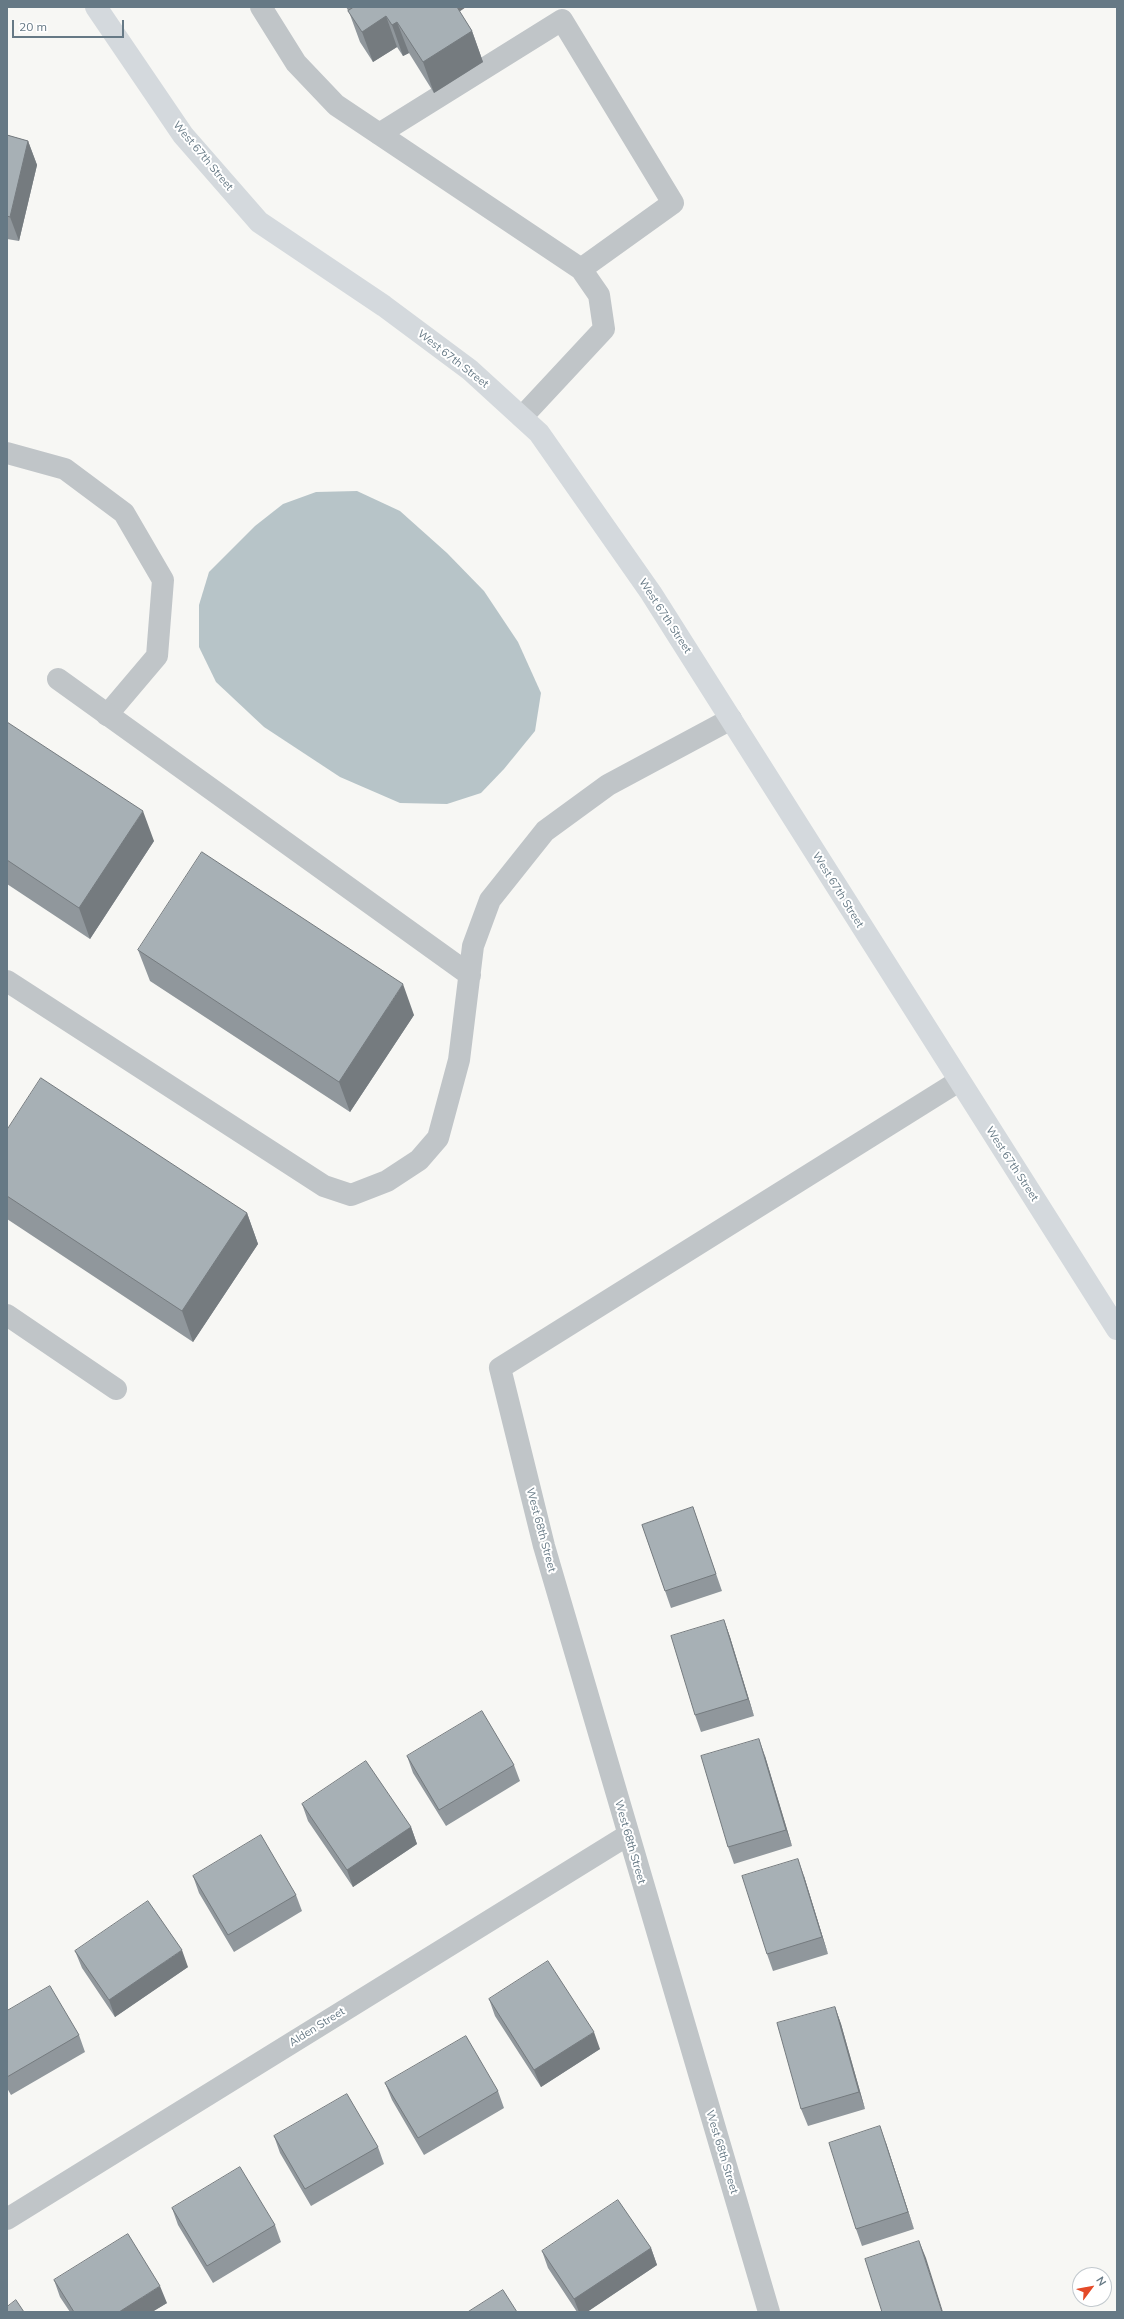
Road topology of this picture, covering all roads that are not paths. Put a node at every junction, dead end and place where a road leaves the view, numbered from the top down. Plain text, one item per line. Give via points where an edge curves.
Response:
1 (96, 7) edge
2 (261, 7) edge
3 (379, 134) junction
4 (580, 269) junction
5 (522, 418) junction
6 (7, 453) edge
7 (58, 679) dead end
8 (107, 714) junction
9 (731, 720) junction
10 (470, 975) junction
11 (7, 981) edge
12 (959, 1080) junction
13 (7, 1315) edge
14 (1117, 1329) edge
15 (116, 1389) dead end
16 (628, 1835) junction
17 (7, 2218) edge
18 (769, 2312) edge

1 - 5 street, West 67th Street via 183,135 259,222 384,306 470,370
2 - 3 street via 296,63 336,105
3 - 4 street
3 - 4 street via 562,20 673,203
4 - 5 street via 599,295 604,329
5 - 9 street, West 67th Street via 539,433 651,593
6 - 8 street via 65,469 124,513 163,580 157,656
7 - 8 street
8 - 10 street
9 - 10 street via 608,785 546,831 490,900 473,946
9 - 12 street, West 67th Street
10 - 11 street via 459,1060 438,1138 419,1160 393,1177 351,1195 324,1186
12 - 14 street, West 67th Street
12 - 16 street, West 68th Street via 500,1368 544,1546
13 - 15 street
16 - 17 street, Alden Street
16 - 18 street, West 68th Street

